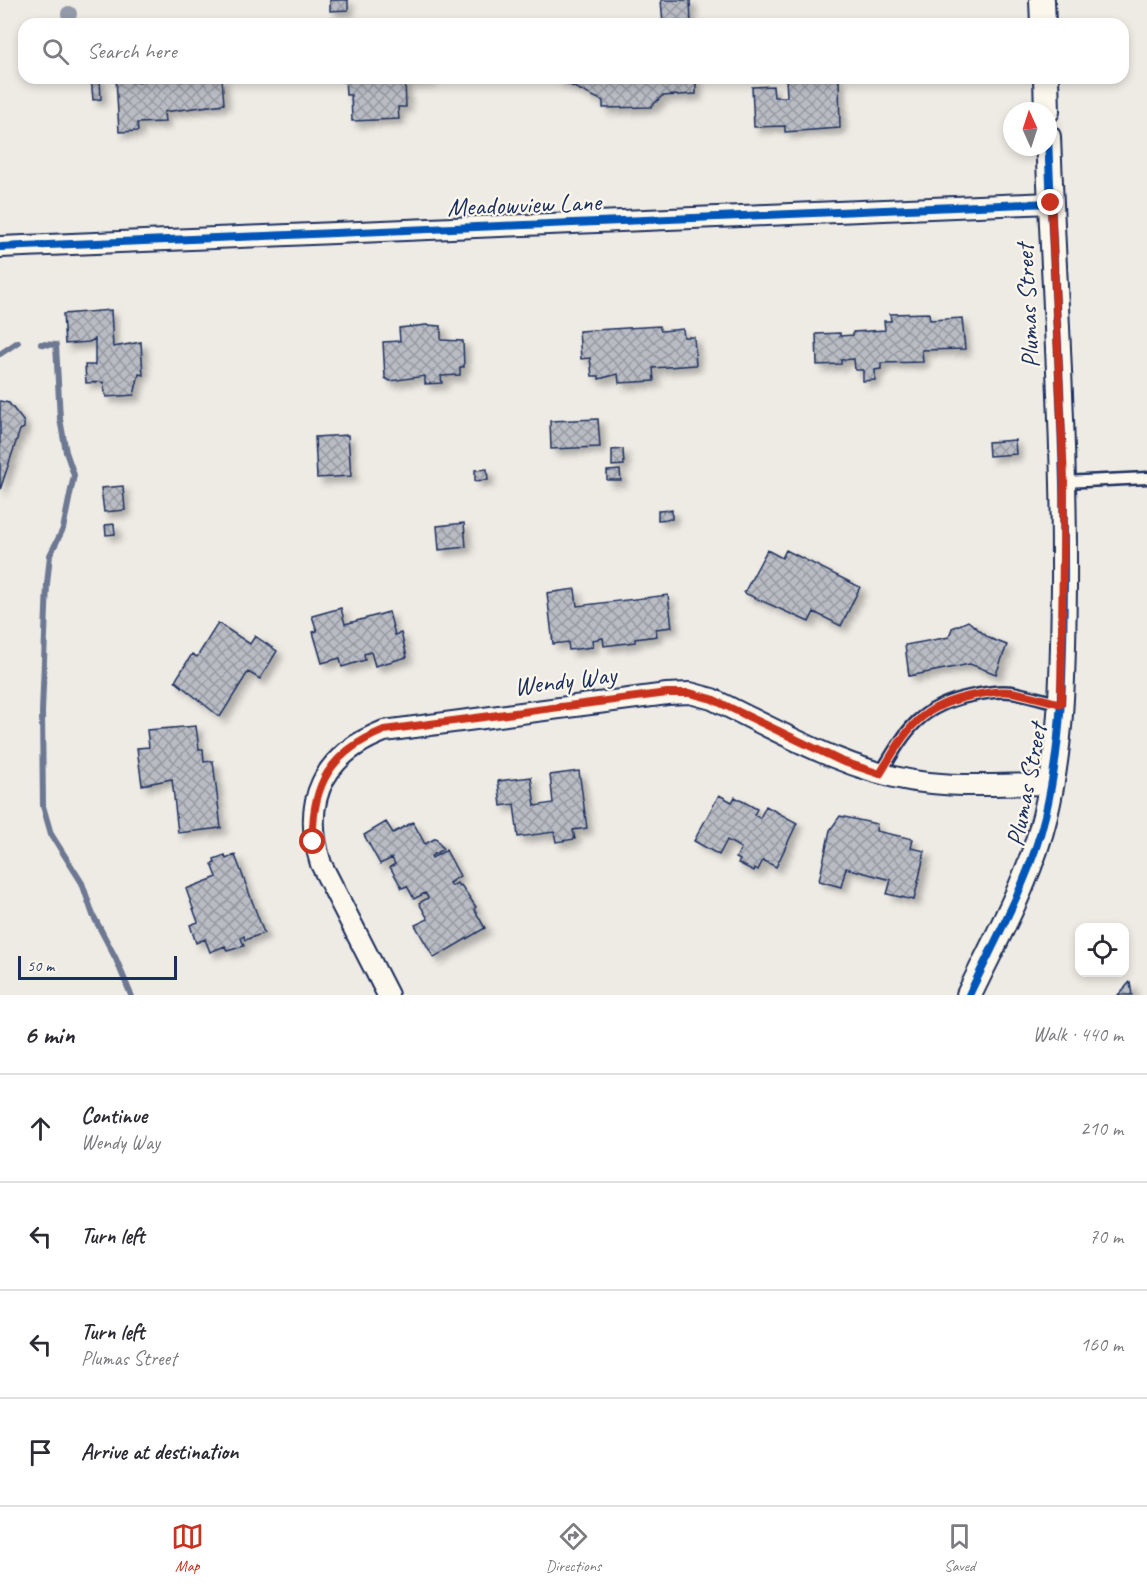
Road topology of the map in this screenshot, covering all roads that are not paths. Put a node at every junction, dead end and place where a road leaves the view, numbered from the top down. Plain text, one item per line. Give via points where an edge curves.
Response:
1 (1042, 0) edge
2 (1043, 18) edge
3 (1046, 84) edge
4 (1047, 102) edge
5 (1049, 156) edge
6 (1051, 203) junction
7 (0, 248) edge
8 (1147, 478) edge
9 (1064, 482) junction
10 (1061, 704) junction
11 (880, 774) junction
12 (1051, 784) junction
13 (388, 995) edge
14 (969, 995) edge

1 - 2 street
3 - 4 street
5 - 6 street, Plumas Street
6 - 7 street, Meadowview Lane
6 - 9 street, Plumas Street
8 - 9 lane
9 - 10 street, Plumas Street
10 - 11 lane via 1010,692 983,693 935,706 917,720
10 - 12 street, Plumas Street
11 - 12 street, Wendy Way via 955,785
11 - 13 street, Wendy Way via 841,761 712,699 690,693 384,730 361,740 335,763 317,793 312,816 313,842
12 - 14 street, Plumas Street via 1032,863

